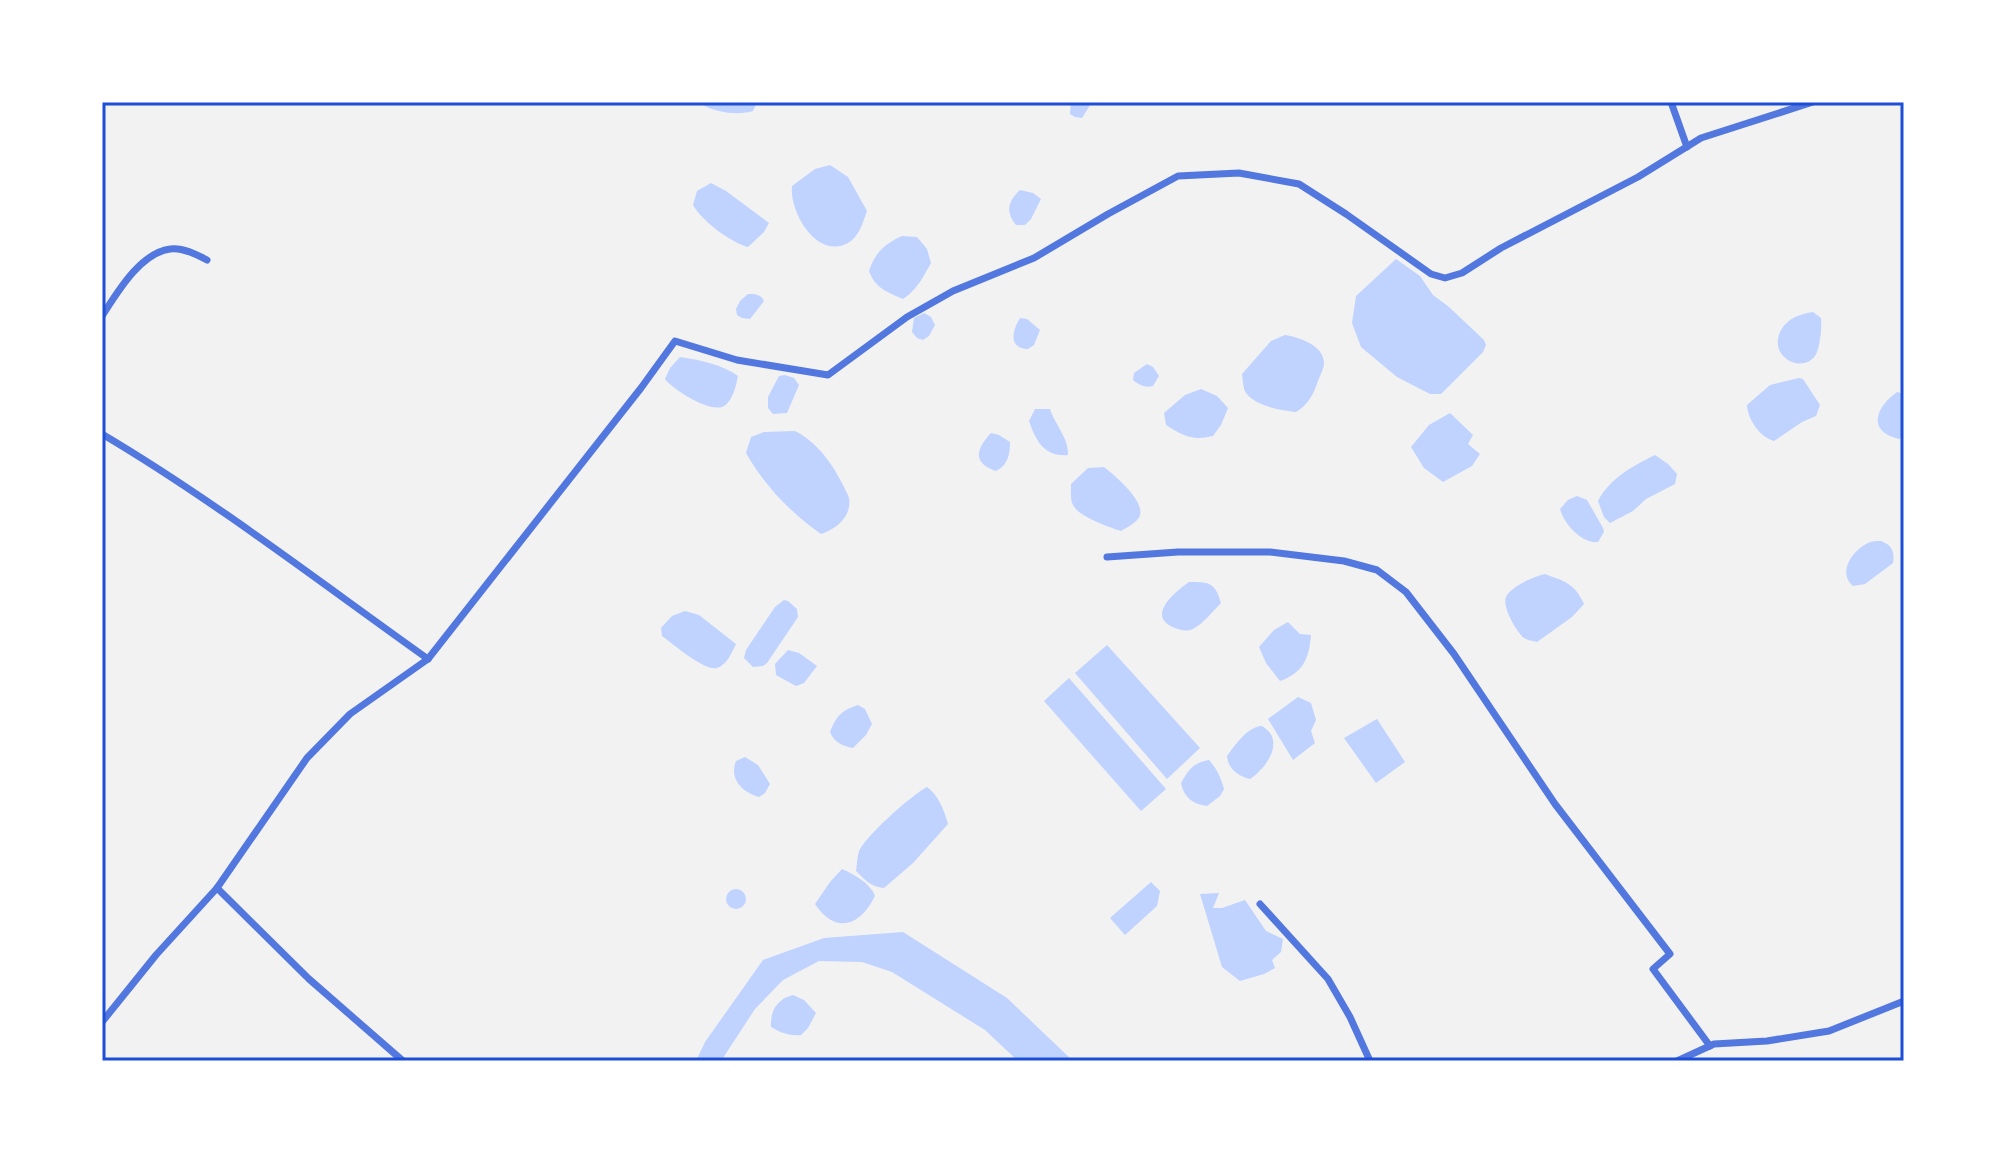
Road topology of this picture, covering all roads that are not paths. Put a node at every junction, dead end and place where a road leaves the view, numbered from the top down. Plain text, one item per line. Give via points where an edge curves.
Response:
1 (1671, 102) edge
2 (1813, 102) edge
3 (1687, 147) junction
4 (207, 260) dead end
5 (102, 316) edge
6 (102, 434) edge
7 (1107, 557) dead end
8 (428, 659) junction
9 (217, 888) junction
10 (1260, 904) dead end
11 (1904, 1001) edge
12 (102, 1022) edge
13 (1710, 1046) junction
14 (403, 1061) edge
15 (1370, 1061) edge
16 (1677, 1061) edge

1 - 3 street
2 - 3 street
3 - 8 street via 1445,278 1431,274 1299,184 1239,173 1178,176 1034,258 953,291 907,317 828,375 737,360 675,341
4 - 5 street via 170,249 153,255 130,275
6 - 8 street via 237,522
7 - 13 street via 1270,552 1377,570 1406,592 1555,804 1670,954 1653,969
8 - 9 street via 350,714 307,758
9 - 12 street
9 - 14 street
10 - 15 street via 1328,979
11 - 13 street via 1829,1031
13 - 16 street

